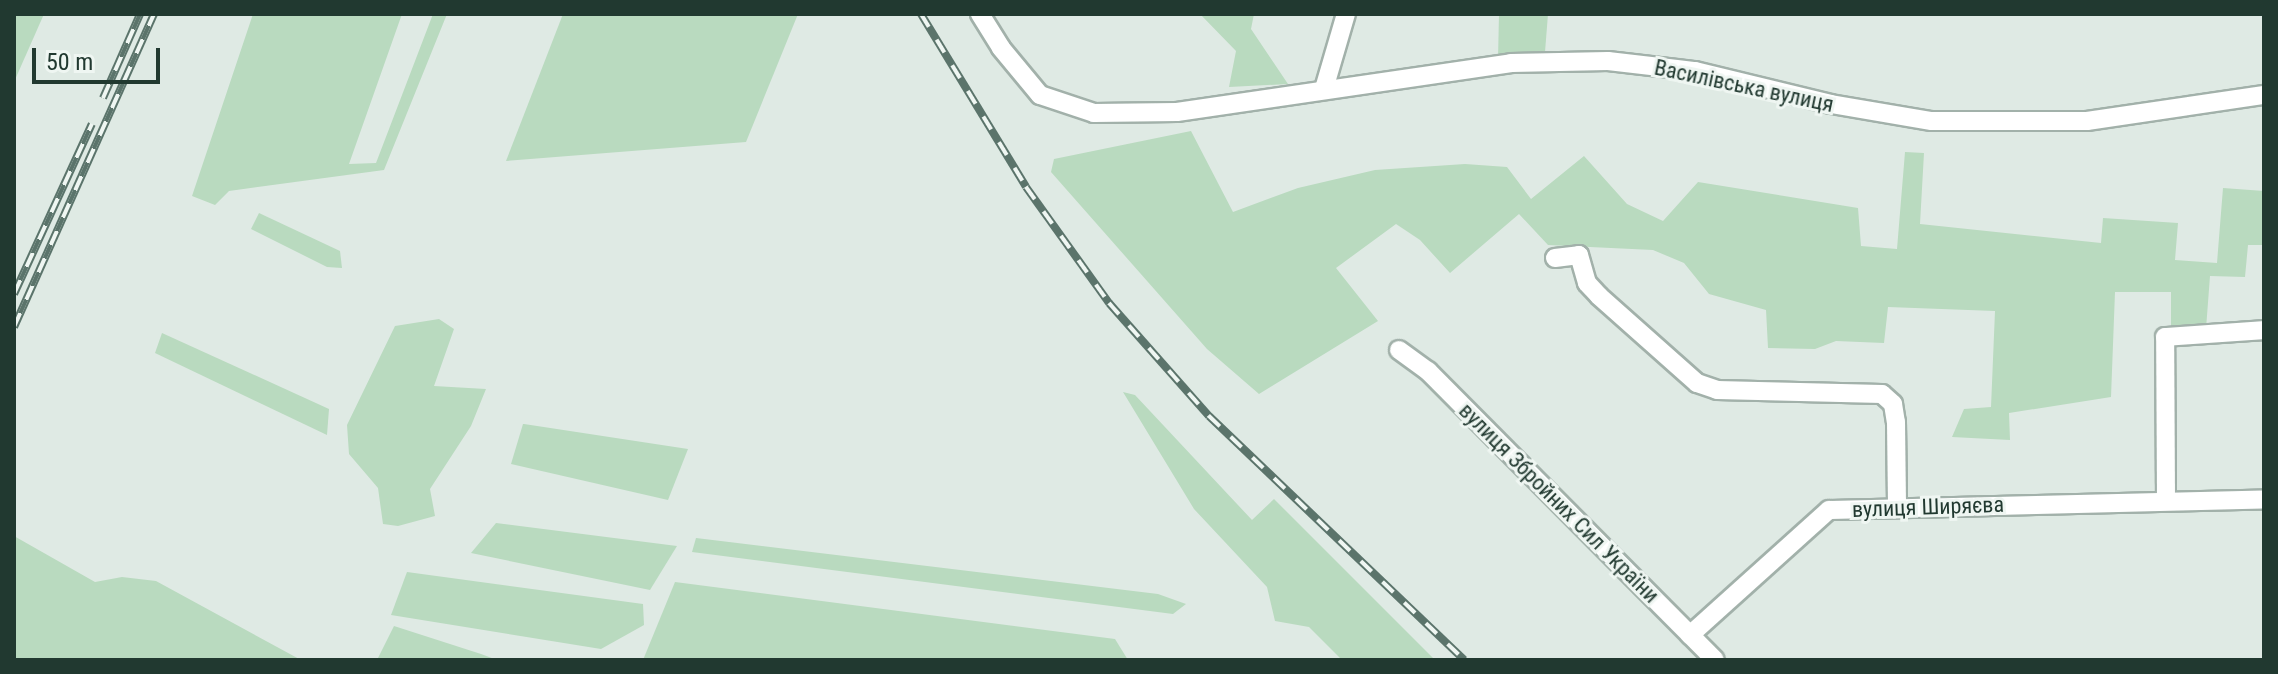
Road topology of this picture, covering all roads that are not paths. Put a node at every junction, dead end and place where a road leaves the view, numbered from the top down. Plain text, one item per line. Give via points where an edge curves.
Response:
1 (980, 14) edge
2 (1346, 14) edge
3 (1324, 89) junction
4 (2264, 95) edge
5 (1555, 258) dead end
6 (2264, 330) edge
7 (1399, 350) dead end
8 (2264, 499) edge
9 (2166, 501) junction
10 (1897, 506) junction
11 (1690, 635) junction
12 (1715, 660) edge

1 - 3 street, Василівська вулиця via 1040,95 1094,113 1177,112
2 - 3 street
3 - 4 street, Василівська вулиця via 1511,63 1608,61 1695,71 1831,104 1932,121 2087,121
5 - 10 street via 1579,255 1587,283 1697,383 1717,390 1882,394 1893,404 1896,422
6 - 9 street via 2165,337
7 - 11 street, вулиця Збройних Сил України via 1428,371
8 - 9 street, вулиця Ширяєва
9 - 10 street, вулиця Ширяєва
10 - 11 street, вулиця Ширяєва via 1829,510
11 - 12 street, вулиця Збройних Сил України

